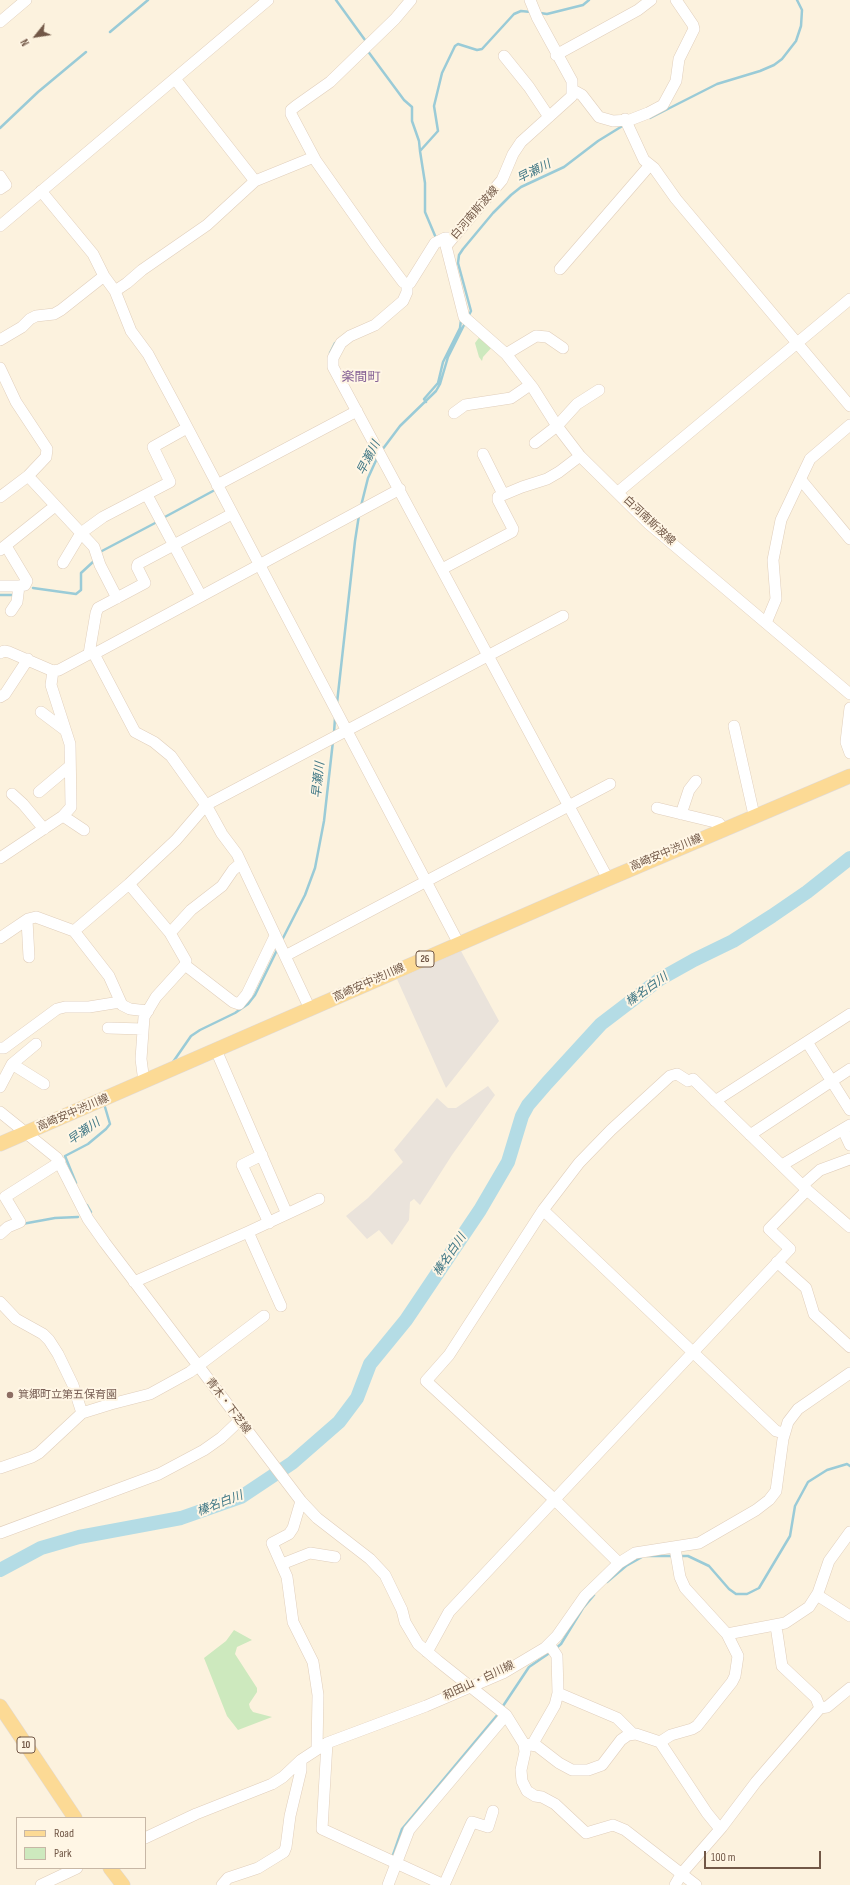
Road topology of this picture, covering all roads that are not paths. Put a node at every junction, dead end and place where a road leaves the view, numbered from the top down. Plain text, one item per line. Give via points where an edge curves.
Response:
1 (26, 0) edge
2 (268, 0) edge
3 (411, 0) edge
4 (530, 0) edge
5 (651, 0) edge
6 (676, 0) edge
7 (0, 22) edge
8 (556, 55) junction
9 (504, 56) dead end
10 (175, 80) junction
11 (573, 90) junction
12 (549, 117) junction
13 (627, 123) junction
14 (314, 157) junction
15 (650, 165) junction
16 (0, 176) edge
17 (255, 181) junction
18 (0, 189) edge
19 (41, 191) junction
20 (0, 226) edge
21 (452, 238) junction
22 (560, 269) dead end
23 (104, 276) junction
24 (407, 284) junction
25 (115, 291) junction
26 (850, 299) edge
27 (0, 340) edge
28 (797, 343) junction
29 (563, 348) dead end
30 (506, 354) junction
31 (0, 368) edge
32 (530, 385) junction
33 (599, 390) dead end
34 (850, 406) edge
35 (357, 411) junction
36 (454, 413) dead end
37 (850, 424) edge
38 (556, 426) junction
39 (187, 428) junction
40 (535, 443) dead end
41 (483, 454) dead end
42 (580, 456) junction
43 (28, 476) junction
44 (800, 480) junction
45 (217, 485) junction
46 (400, 489) junction
47 (618, 492) junction
48 (503, 494) junction
49 (147, 495) junction
50 (0, 497) edge
51 (55, 506) junction
52 (232, 514) junction
53 (81, 533) junction
54 (850, 539) edge
55 (174, 545) junction
56 (3, 548) edge
57 (64, 563) dead end
58 (259, 564) junction
59 (442, 569) junction
60 (0, 586) edge
61 (19, 586) junction
62 (201, 596) junction
63 (117, 598) junction
64 (11, 611) dead end
65 (563, 616) dead end
66 (766, 623) junction
67 (0, 653) edge
68 (91, 654) junction
69 (488, 655) junction
70 (28, 659) junction
71 (54, 671) junction
72 (850, 694) edge
73 (0, 697) edge
74 (850, 708) edge
75 (41, 712) dead end
76 (850, 723) edge
77 (734, 726) dead end
78 (65, 730) junction
79 (344, 732) junction
80 (850, 753) edge
81 (70, 766) junction
82 (850, 776) edge
83 (696, 781) dead end
84 (610, 784) dead end
85 (39, 792) dead end
86 (12, 794) dead end
87 (206, 805) junction
88 (569, 806) junction
89 (656, 808) dead end
90 (681, 814) junction
91 (63, 816) junction
92 (754, 816) junction
93 (44, 829) junction
94 (723, 829) junction
95 (84, 830) dead end
96 (0, 858) edge
97 (241, 863) junction
98 (608, 879) junction
99 (426, 881) junction
100 (129, 884) junction
101 (27, 920) junction
102 (74, 931) junction
103 (170, 933) junction
104 (0, 938) edge
105 (276, 938) junction
106 (459, 944) junction
107 (284, 954) junction
108 (28, 957) dead end
109 (185, 965) junction
110 (120, 1002) junction
111 (310, 1009) junction
112 (148, 1011) junction
113 (850, 1014) edge
114 (108, 1028) dead end
115 (143, 1029) junction
116 (807, 1042) junction
117 (36, 1044) dead end
118 (0, 1048) edge
119 (216, 1050) junction
120 (12, 1064) junction
121 (850, 1069) edge
122 (831, 1081) junction
123 (144, 1082) junction
124 (44, 1084) dead end
125 (0, 1087) edge
126 (714, 1101) junction
127 (850, 1110) edge
128 (0, 1112) edge
129 (846, 1127) edge
130 (26, 1133) junction
131 (750, 1135) junction
132 (0, 1144) edge
133 (850, 1145) edge
134 (262, 1155) junction
135 (850, 1159) edge
136 (60, 1162) junction
137 (782, 1166) junction
138 (805, 1187) junction
139 (319, 1199) dead end
140 (543, 1210) junction
141 (287, 1214) junction
142 (269, 1223) junction
143 (850, 1227) edge
144 (4, 1231) edge
145 (248, 1232) junction
146 (777, 1262) junction
147 (134, 1282) junction
148 (0, 1302) edge
149 (281, 1306) dead end
150 (264, 1316) dead end
151 (850, 1347) edge
152 (693, 1352) junction
153 (198, 1366) junction
154 (850, 1373) edge
155 (82, 1413) junction
156 (241, 1424) junction
157 (784, 1433) junction
158 (0, 1468) edge
159 (555, 1500) junction
160 (301, 1501) junction
161 (850, 1532) edge
162 (0, 1533) edge
163 (676, 1553) junction
164 (335, 1557) dead end
165 (618, 1563) junction
166 (282, 1564) junction
167 (817, 1595) junction
168 (850, 1616) edge
169 (776, 1626) junction
170 (727, 1634) junction
171 (551, 1648) junction
172 (427, 1652) junction
173 (469, 1686) junction
174 (850, 1688) edge
175 (558, 1693) junction
176 (0, 1706) edge
177 (820, 1708) junction
178 (506, 1715) junction
179 (633, 1734) junction
180 (660, 1742) junction
181 (327, 1743) junction
182 (528, 1744) junction
183 (317, 1749) junction
184 (301, 1760) junction
185 (493, 1811) dead end
186 (75, 1817) edge
187 (720, 1829) junction
188 (146, 1838) edge
189 (395, 1863) junction
190 (75, 1869) edge
191 (111, 1869) edge
192 (682, 1873) junction
193 (41, 1885) edge
194 (123, 1885) edge
195 (222, 1885) edge
196 (388, 1885) edge
197 (444, 1885) edge
198 (675, 1885) edge
199 (696, 1885) edge

1 - 7 street
2 - 10 street
3 - 14 street via 330,82 292,110 293,119
4 - 8 street
5 - 8 street via 638,10
6 - 13 street via 694,29 678,59 676,81 664,105
8 - 11 street via 572,81
9 - 12 street
10 - 17 street
10 - 19 street
11 - 12 street, 白河南斯波線 via 567,102
11 - 13 street via 582,95 603,119
12 - 21 street, 白河南斯波線 via 521,142 502,180
13 - 15 street via 644,160
14 - 17 street
14 - 24 street via 376,246
15 - 22 street
15 - 28 street
16 - 18 street via 6,185
17 - 25 street via 207,225
19 - 20 street
19 - 23 street via 93,254
21 - 24 street via 435,243
21 - 30 street, 白河南斯波線 via 446,246 468,321
23 - 25 street
23 - 27 street via 61,310 54,314 36,316
24 - 35 street via 403,301 375,325 345,339 334,354 333,367
25 - 39 street via 131,331 148,354
26 - 28 street
28 - 34 street
28 - 47 street
29 - 30 street via 546,337 536,336
30 - 32 street, 白河南斯波線
31 - 43 street via 16,402 47,449 46,457
32 - 36 street via 511,398 465,405
32 - 38 street, 白河南斯波線
33 - 38 street via 577,404
35 - 45 street
35 - 46 street
37 - 44 street via 810,459
38 - 40 street
38 - 42 street, 白河南斯波線
39 - 45 street
39 - 49 street via 153,447 170,482
41 - 48 street
42 - 47 street, 白河南斯波線
42 - 48 street via 547,479
43 - 50 street
43 - 51 street
44 - 54 street
44 - 66 street via 782,520 773,560 776,599
45 - 52 street
46 - 58 street
46 - 59 street
47 - 66 street, 白河南斯波線 via 649,524
48 - 59 street via 498,500 513,529 512,532
49 - 53 street via 103,517
49 - 55 street
51 - 53 street
51 - 56 street
52 - 55 street
52 - 58 street
53 - 57 street
53 - 63 street via 94,547
55 - 62 street
55 - 63 street via 138,564 145,583
56 - 61 street via 27,581
58 - 62 street
58 - 79 street via 340,719
59 - 69 street
60 - 61 street
61 - 64 street via 17,602
62 - 68 street
63 - 68 street via 98,608
65 - 69 street
66 - 72 street, 白河南斯波線
67 - 70 street via 9,652
68 - 71 street
68 - 87 street via 135,732 154,742 171,756
69 - 79 street
69 - 88 street
70 - 71 street
70 - 73 street via 5,694
71 - 78 street via 52,685
74 - 76 street
75 - 78 street
76 - 80 street via 846,742
77 - 92 street
78 - 81 street via 70,744
79 - 87 street
79 - 99 street
81 - 85 street
81 - 91 street via 71,808
82 - 92 main road, 高崎安中渋川線 / 26
83 - 90 street via 689,790
84 - 88 street
86 - 93 street
87 - 97 street
87 - 100 street via 176,840
88 - 98 street
88 - 99 street
89 - 90 street
90 - 94 street via 719,823
91 - 93 street
91 - 95 street
92 - 94 main road, 高崎安中渋川線 / 26
93 - 96 street
94 - 98 main road, 高崎安中渋川線 / 26
97 - 103 street via 222,886 191,910
97 - 105 street
98 - 106 main road, 高崎安中渋川線 / 26
99 - 106 street
99 - 107 street
100 - 102 street
100 - 103 street
101 - 102 street via 36,917
101 - 104 street
101 - 108 street
102 - 110 street via 109,976
103 - 109 street via 185,956
105 - 107 street
105 - 109 street via 247,994 239,1004
106 - 111 main road, 高崎安中渋川線 / 26
107 - 111 street
109 - 112 street via 156,997
110 - 112 street via 130,1009
110 - 118 street via 57,1009 4,1048
111 - 119 main road, 高崎安中渋川線 / 26
112 - 115 street
113 - 116 street
114 - 115 street
115 - 123 street via 141,1059
116 - 122 street
116 - 126 street
117 - 120 street
119 - 123 main road, 高崎安中渋川線 / 26
119 - 134 street
120 - 124 street
120 - 125 street
121 - 122 street
122 - 127 street
122 - 131 street
123 - 130 main road, 高崎安中渋川線 / 26
126 - 131 street
126 - 140 street via 692,1079 688,1082 677,1074 670,1076 579,1163
128 - 130 street, 青木・下芝線
129 - 133 street
129 - 137 street
130 - 132 main road, 高崎安中渋川線 / 26
130 - 136 street, 青木・下芝線
131 - 137 street
134 - 141 street
134 - 142 street via 242,1165
135 - 138 street via 820,1170
136 - 144 street via 5,1197 20,1222
136 - 147 street, 青木・下芝線 via 88,1219
137 - 138 street
138 - 143 street
138 - 146 street via 769,1229 790,1249
139 - 141 street
140 - 152 street
140 - 159 street via 450,1355 426,1381
141 - 142 street
142 - 145 street
145 - 147 street
145 - 149 street
146 - 151 street via 806,1288 814,1314
146 - 152 street
147 - 153 street, 青木・下芝線
148 - 155 street via 16,1320 43,1334 49,1340 73,1385
150 - 153 street
152 - 157 street via 776,1431
152 - 159 street
153 - 155 street via 150,1394
153 - 156 street, 青木・下芝線
154 - 157 street, 和田山・白川線 via 798,1409 788,1422
155 - 158 street via 40,1453
156 - 160 street, 青木・下芝線
156 - 162 street via 204,1450 159,1474
157 - 163 street, 和田山・白川線 via 776,1490 769,1500 699,1543
159 - 165 street
159 - 172 street via 448,1612
160 - 166 street via 289,1534 272,1543
160 - 172 street, 青木・下芝線 via 317,1518 378,1566 391,1586 410,1631
161 - 167 street via 829,1561
163 - 165 street, 和田山・白川線 via 635,1553
163 - 170 street via 680,1577 685,1588
164 - 166 street via 310,1554
165 - 171 street, 和田山・白川線 via 585,1596
166 - 183 street via 287,1577 293,1622 313,1662 318,1695
167 - 168 street
167 - 169 street via 809,1607
169 - 170 street
169 - 177 street via 782,1666 816,1698
170 - 180 street via 739,1660 732,1682 696,1726
171 - 173 street, 和田山・白川線 via 503,1673
171 - 175 street
172 - 173 street, 青木・下芝線
173 - 178 street, 青木・下芝線
173 - 181 street, 和田山・白川線 via 426,1706
174 - 177 street via 827,1707
175 - 179 street via 617,1718
175 - 182 street via 555,1705
176 - 186 main road, 10
177 - 187 street via 756,1782
178 - 182 street
178 - 189 street via 409,1830
179 - 180 street
179 - 182 street via 621,1740 602,1765 588,1770 572,1770 559,1764 537,1746
180 - 187 street
181 - 183 street, 和田山・白川線
181 - 189 street via 322,1829
182 - 192 street via 521,1770 522,1781 527,1791 555,1804 586,1833 612,1825 625,1830
183 - 184 street, 和田山・白川線
184 - 188 street, 和田山・白川線 via 272,1784 196,1814
184 - 195 street via 284,1852 258,1868 228,1878
185 - 197 street via 488,1827 472,1822
187 - 192 street
189 - 196 street
189 - 197 street
190 - 193 street
191 - 194 main road
192 - 198 street
192 - 199 street

